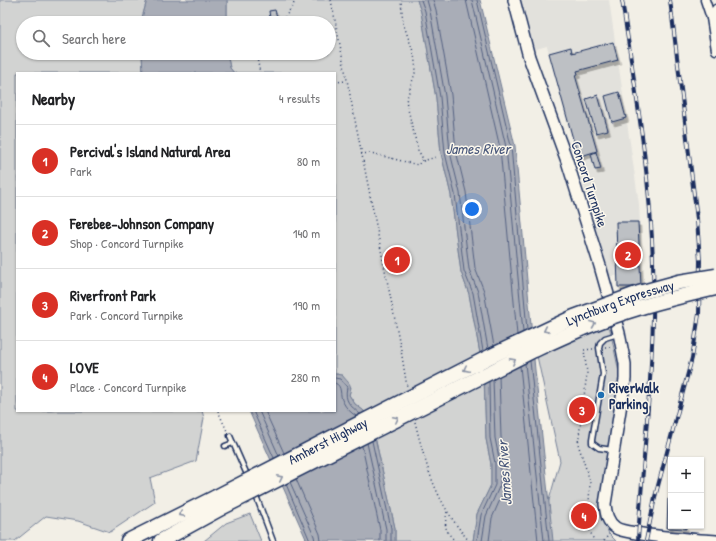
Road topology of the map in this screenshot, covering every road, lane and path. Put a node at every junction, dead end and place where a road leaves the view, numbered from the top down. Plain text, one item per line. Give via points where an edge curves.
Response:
1 (296, 0) edge
2 (331, 0) edge
3 (401, 0) edge
4 (514, 0) edge
5 (705, 0) edge
6 (716, 9) edge
7 (286, 16) edge
8 (334, 16) edge
9 (711, 18) junction
10 (336, 25) edge
11 (716, 50) edge
12 (257, 60) edge
13 (260, 72) edge
14 (347, 81) junction
15 (336, 82) edge
16 (361, 154) junction
17 (436, 157) dead end
18 (421, 162) junction
19 (716, 276) edge
20 (716, 288) edge
21 (619, 333) junction
22 (529, 345) junction
23 (599, 348) junction
24 (615, 350) dead end
25 (407, 387) dead end
26 (218, 412) edge
27 (414, 421) dead end
28 (230, 436) joint
29 (233, 443) junction
30 (226, 446) dead end
31 (613, 450) junction
32 (218, 502) junction
33 (447, 512) junction
34 (609, 534) dead end
35 (660, 539) edge
36 (716, 540) edge
37 (128, 541) edge
38 (161, 541) edge
39 (273, 541) edge
40 (455, 541) edge
41 (469, 541) edge
42 (604, 541) edge

1 - 7 path
2 - 8 path
3 - 18 path via 403,23 414,54 416,70 406,101 418,150 423,159
4 - 21 street, Concord Turnpike via 529,57 567,161
5 - 9 street
6 - 9 street
9 - 11 street
10 - 14 path
12 - 13 path
14 - 15 path
14 - 16 path
16 - 18 path via 371,153 418,165
16 - 25 path
17 - 18 path
19 -> 22 highway, Lynchburg Expressway, bridge via 679,282 574,317
22 -> 20 highway, Lynchburg Expressway, bridge via 637,308
21 - 23 lane via 602,340
21 - 31 street, Concord Turnpike via 625,379
22 - 32 highway, Amherst Highway, bridge
23 - 24 path via 614,347
23 - 31 lane via 603,374 592,443 599,448
26 - 28 path
27 - 33 path via 432,481
28 - 29 lane
29 - 30 lane
29 - 39 lane via 260,503
31 - 35 street, Concord Turnpike via 605,504 606,515 616,528
32 -> 37 highway, Amherst Highway
32 - 38 highway, Amherst Highway
33 - 40 path via 445,525
33 - 41 path
34 - 42 path
35 - 36 street

